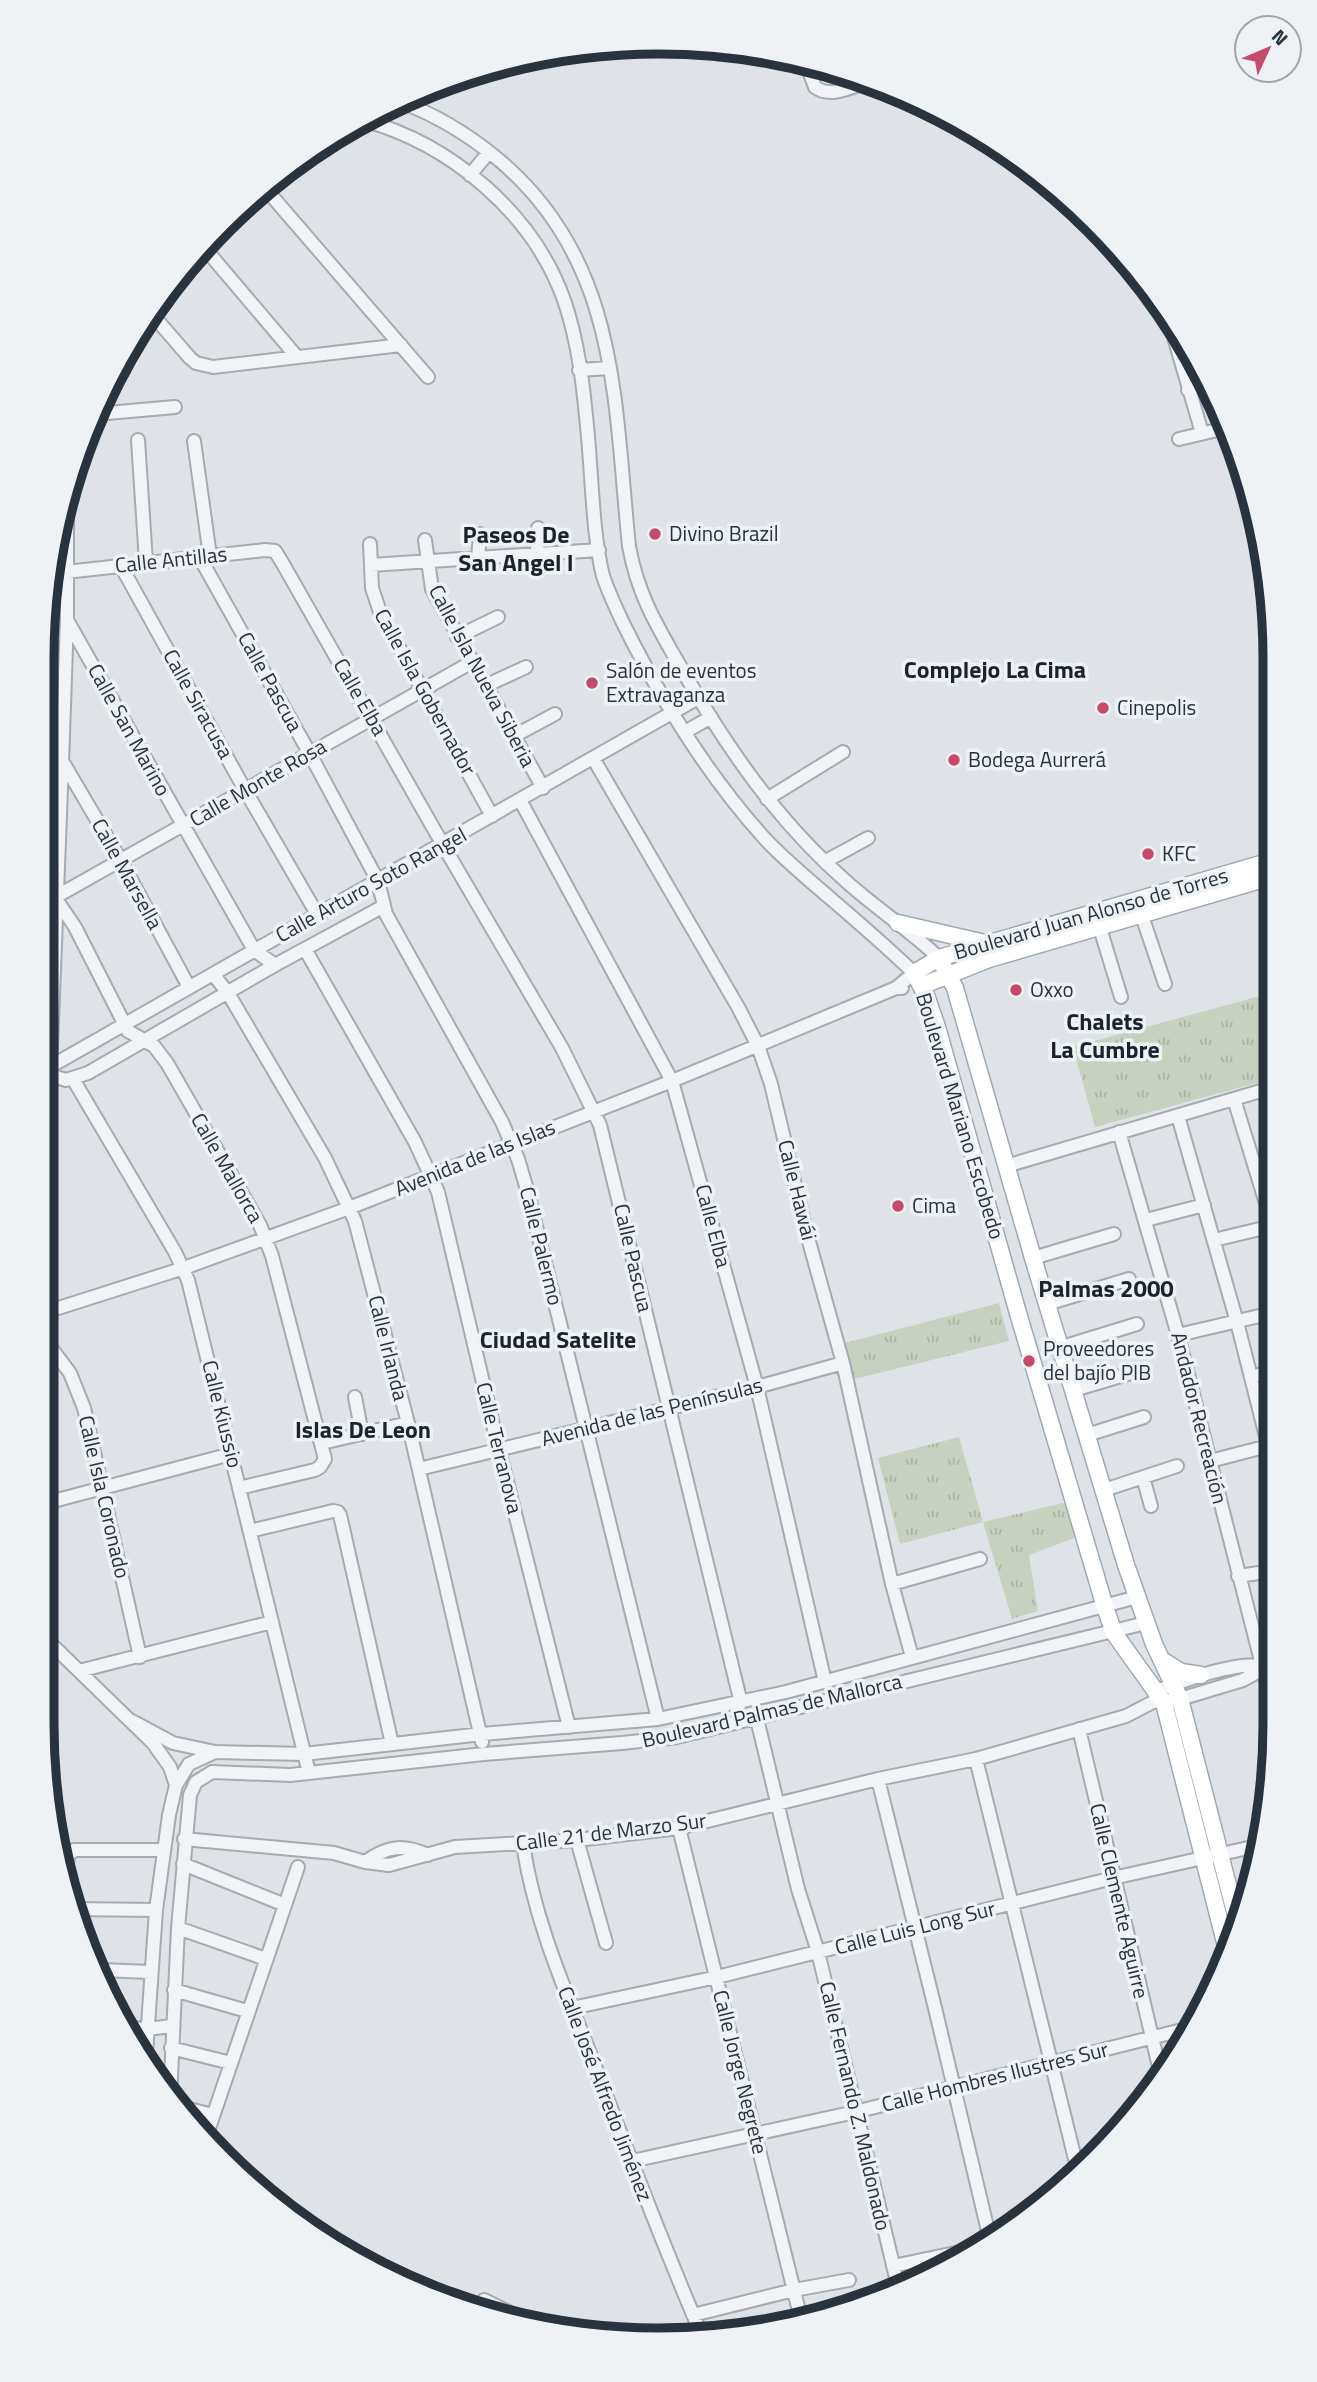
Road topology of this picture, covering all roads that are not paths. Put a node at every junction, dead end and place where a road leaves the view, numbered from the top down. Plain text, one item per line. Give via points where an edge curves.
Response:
1 (810, 74) edge
2 (853, 86) edge
3 (412, 107) edge
4 (376, 125) edge
5 (489, 152) junction
6 (470, 175) junction
7 (271, 195) edge
8 (209, 254) edge
9 (158, 321) edge
10 (401, 345) junction
11 (1181, 354) edge
12 (297, 357) junction
13 (610, 368) junction
14 (579, 370) junction
15 (428, 377) dead end
16 (1198, 387) edge
17 (1188, 390) junction
18 (174, 407) dead end
19 (107, 413) edge
20 (1218, 430) edge
21 (1202, 433) junction
22 (1180, 439) dead end
23 (138, 440) dead end
24 (194, 441) dead end
25 (538, 528) dead end
26 (480, 534) dead end
27 (425, 540) dead end
28 (66, 541) edge
29 (370, 544) dead end
30 (599, 550) junction
31 (275, 551) joint
32 (537, 552) junction
33 (205, 557) junction
34 (478, 558) junction
35 (146, 562) junction
36 (429, 562) junction
37 (371, 565) junction
38 (121, 566) junction
39 (66, 572) junction
40 (498, 617) dead end
41 (67, 619) junction
42 (457, 638) junction
43 (472, 662) junction
44 (526, 667) dead end
45 (485, 686) junction
46 (424, 689) junction
47 (698, 698) junction
48 (673, 713) junction
49 (555, 714) dead end
50 (711, 717) junction
51 (373, 718) junction
52 (685, 732) junction
53 (513, 736) junction
54 (843, 752) dead end
55 (310, 754) junction
56 (593, 758) junction
57 (62, 762) junction
58 (542, 788) junction
59 (245, 790) junction
60 (767, 799) junction
61 (520, 800) junction
62 (492, 816) junction
63 (183, 826) junction
64 (868, 838) dead end
65 (443, 845) junction
66 (121, 862) junction
67 (826, 862) junction
68 (1263, 863) edge
69 (378, 881) junction
70 (1263, 882) edge
71 (58, 898) junction
72 (54, 900) edge
73 (382, 907) junction
74 (317, 914) junction
75 (1142, 916) junction
76 (898, 923) junction
77 (1100, 928) junction
78 (987, 943) junction
79 (305, 949) junction
80 (254, 950) junction
81 (939, 958) junction
82 (275, 965) junction
83 (54, 967) edge
84 (213, 974) junction
85 (949, 974) junction
86 (918, 980) junction
87 (1165, 984) dead end
88 (189, 986) junction
89 (228, 993) junction
90 (1121, 997) dead end
91 (124, 1025) junction
92 (144, 1041) junction
93 (758, 1046) junction
94 (54, 1066) edge
95 (54, 1073) edge
96 (74, 1079) junction
97 (672, 1081) junction
98 (1263, 1090) edge
99 (1234, 1099) junction
100 (594, 1112) junction
101 (1178, 1116) junction
102 (1119, 1132) junction
103 (512, 1143) junction
104 (1006, 1166) junction
105 (431, 1175) junction
106 (1263, 1194) edge
107 (1204, 1205) junction
108 (349, 1208) junction
109 (1146, 1220) junction
110 (1263, 1226) edge
111 (1114, 1234) dead end
112 (266, 1239) junction
113 (1214, 1240) junction
114 (1033, 1258) junction
115 (184, 1268) junction
116 (1129, 1279) dead end
117 (1047, 1304) junction
118 (54, 1309) edge
119 (1263, 1315) edge
120 (1237, 1322) junction
121 (1137, 1324) dead end
122 (1178, 1335) junction
123 (1062, 1348) junction
124 (54, 1350) edge
125 (843, 1363) junction
126 (1141, 1370) dead end
127 (1263, 1374) edge
128 (1252, 1377) junction
129 (757, 1387) junction
130 (1074, 1390) junction
131 (355, 1398) dead end
132 (668, 1408) junction
133 (1144, 1417) dead end
134 (408, 1423) junction
135 (1263, 1424) edge
136 (586, 1428) junction
137 (362, 1434) junction
138 (1087, 1435) junction
139 (322, 1443) junction
140 (1263, 1447) edge
141 (499, 1450) junction
142 (231, 1454) junction
143 (1210, 1461) junction
144 (1177, 1465) dead end
145 (419, 1469) junction
146 (1143, 1477) junction
147 (239, 1488) junction
148 (101, 1489) junction
149 (1104, 1490) junction
150 (54, 1501) edge
151 (1152, 1506) dead end
152 (250, 1531) junction
153 (981, 1559) dead end
154 (1263, 1572) edge
155 (1238, 1576) junction
156 (892, 1584) junction
157 (1137, 1597) junction
158 (1105, 1607) junction
159 (272, 1622) junction
160 (1146, 1623) junction
161 (1114, 1633) junction
162 (54, 1647) edge
163 (1263, 1649) edge
164 (140, 1657) junction
165 (912, 1657) junction
166 (1159, 1658) junction
167 (1263, 1666) edge
168 (1263, 1669) edge
169 (79, 1671) junction
170 (1201, 1675) junction
171 (825, 1682) junction
172 (1166, 1696) junction
173 (741, 1703) junction
174 (658, 1719) junction
175 (757, 1719) junction
176 (132, 1721) junction
177 (569, 1727) junction
178 (1079, 1730) junction
179 (482, 1734) junction
180 (392, 1744) junction
181 (215, 1752) junction
182 (304, 1754) junction
183 (484, 1754) junction
184 (976, 1759) junction
185 (309, 1773) junction
186 (877, 1779) junction
187 (176, 1785) junction
188 (777, 1805) junction
189 (678, 1828) junction
190 (184, 1839) junction
191 (577, 1840) junction
192 (523, 1844) junction
193 (1249, 1848) edge
194 (164, 1850) junction
195 (69, 1855) edge
196 (1221, 1855) junction
197 (1203, 1859) junction
198 (183, 1864) junction
199 (298, 1867) dead end
200 (1113, 1878) junction
201 (1014, 1904) junction
202 (285, 1905) junction
203 (1234, 1908) edge
204 (83, 1909) edge
205 (156, 1910) junction
206 (178, 1928) junction
207 (916, 1929) junction
208 (1224, 1937) edge
209 (606, 1943) dead end
210 (818, 1952) junction
211 (266, 1959) junction
212 (107, 1970) edge
213 (151, 1972) junction
214 (717, 1978) junction
215 (174, 1990) junction
216 (572, 2008) junction
217 (247, 2011) junction
218 (172, 2026) junction
219 (136, 2028) edge
220 (148, 2029) junction
221 (1179, 2031) edge
222 (1152, 2038) junction
223 (147, 2044) edge
224 (171, 2048) junction
225 (231, 2063) junction
226 (1053, 2063) junction
227 (1158, 2063) edge
228 (170, 2079) edge
229 (954, 2086) junction
230 (195, 2110) edge
231 (855, 2112) junction
232 (213, 2115) junction
233 (209, 2127) edge
234 (755, 2135) junction
235 (632, 2161) junction
236 (1076, 2161) edge
237 (988, 2230) edge
238 (945, 2255) edge
239 (893, 2266) junction
240 (896, 2279) edge
241 (849, 2280) dead end
242 (794, 2290) junction
243 (484, 2300) dead end
244 (487, 2303) edge
245 (799, 2311) edge
246 (693, 2315) junction
247 (698, 2326) edge

1 - 2 street via 815,87 824,92
3 - 5 street, Boulevard Mariano Escobedo
4 - 6 street, Boulevard Mariano Escobedo via 422,143
5 - 6 street
5 - 13 street, Boulevard Mariano Escobedo via 537,197 576,256 594,299
6 - 14 street, Boulevard Mariano Escobedo via 535,242 564,300
7 - 10 street
8 - 12 street
9 - 12 street via 190,358 203,366
10 - 12 street
10 - 15 street
11 - 17 street
13 - 14 street
13 - 47 street, Boulevard Mariano Escobedo via 634,573 646,607
14 - 30 street, Boulevard Mariano Escobedo
16 - 17 street
17 - 21 street
18 - 19 street
20 - 21 street
21 - 22 street
23 - 35 street
24 - 33 street
25 - 32 street
26 - 34 street
27 - 36 street, Calle Isla Nueva Siberia
28 - 39 street
29 - 37 street, Calle Isla Gobernador
30 - 32 street
30 - 48 street, Boulevard Mariano Escobedo via 611,596
31 - 33 street, Calle Antillas
31 - 51 street, Calle Elba
32 - 34 street
33 - 35 street, Calle Antillas
33 - 55 street, Calle Pascua
34 - 36 street
35 - 38 street, Calle Antillas
36 - 37 street
36 - 42 street, Calle Isla Nueva Siberia via 432,589
37 - 46 street, Calle Isla Gobernador via 375,602
38 - 39 street, Calle Antillas
38 - 59 street, Calle Siracusa
39 - 41 street
40 - 42 street
41 - 57 street
41 - 63 street, Calle San Marino
42 - 43 street, Calle Isla Nueva Siberia
43 - 45 street, Calle Isla Nueva Siberia
43 - 46 street, Calle Monte Rosa
44 - 45 street
45 - 53 street, Calle Isla Nueva Siberia
46 - 51 street, Calle Monte Rosa
46 - 62 street, Calle Isla Gobernador
47 - 48 street, Calle Arturo Soto Rangel
47 - 50 street, Boulevard Mariano Escobedo
48 - 52 street, Boulevard Mariano Escobedo
48 - 56 street, Calle Arturo Soto Rangel
49 - 53 street
50 - 52 street
50 - 60 street, Boulevard Mariano Escobedo
51 - 55 street, Calle Monte Rosa
51 - 65 street, Calle Elba
52 - 86 street, Boulevard Mariano Escobedo via 766,840
53 - 58 street, Calle Isla Nueva Siberia
54 - 60 street
55 - 59 street, Calle Monte Rosa
55 - 69 street, Calle Pascua
56 - 58 street, Calle Arturo Soto Rangel
56 - 93 street, Calle Hawái
57 - 66 street, Calle Marsella
57 - 71 street
58 - 61 street, Calle Arturo Soto Rangel
59 - 63 street, Calle Monte Rosa
59 - 74 street, Calle Siracusa
60 - 67 street, Boulevard Mariano Escobedo
61 - 62 street, Calle Arturo Soto Rangel
61 - 97 street, Calle Elba
62 - 65 street, Calle Arturo Soto Rangel
63 - 66 street, Calle Monte Rosa
63 - 80 street, Calle San Marino
64 - 67 street
65 - 69 street, Calle Arturo Soto Rangel
65 - 100 street, Calle Pascua via 562,1048
66 - 71 street, Calle Monte Rosa
66 - 88 street, Calle Marsella
67 - 76 street, Boulevard Mariano Escobedo
68 - 78 main road, Boulevard Juan Alonso de Torres
69 - 73 street, Calle Palermo
69 - 74 street, Calle Arturo Soto Rangel
70 - 75 main road, Boulevard Juan Alonso de Torres
71 - 72 street, Calle Monte Rosa
71 - 83 street
71 - 91 street, Calle Mallorca
73 - 79 street
73 - 103 street, Calle Palermo
74 - 80 street, Calle Arturo Soto Rangel
75 - 77 main road, Boulevard Juan Alonso de Torres
75 - 87 street
76 - 78 main road
76 - 81 street, Boulevard Mariano Escobedo
77 - 85 main road, Boulevard Juan Alonso de Torres
77 - 90 street
78 - 81 main road, Boulevard Juan Alonso de Torres
79 - 82 street
79 - 105 street, Calle Terranova
80 - 82 street
80 - 84 street, Calle Arturo Soto Rangel
81 - 85 main road, Boulevard Mariano Escobedo
81 - 86 main road, Boulevard Juan Alonso de Torres
82 - 89 street
84 - 88 street, Calle Arturo Soto Rangel
84 - 89 street, Calle Irlanda
85 - 86 main road, Boulevard Juan Alonso de Torres
85 - 104 main road, Boulevard Mariano Escobedo
86 - 93 street, Avenida de las Islas
86 - 158 main road, Boulevard Mariano Escobedo via 937,1027
88 - 91 street, Calle Arturo Soto Rangel
89 - 92 street
89 - 108 street, Calle Irlanda via 325,1158
91 - 92 street, Calle Mallorca
91 - 94 street, Calle Arturo Soto Rangel
92 - 96 street
92 - 112 street, Calle Mallorca via 167,1063
93 - 97 street, Avenida de las Islas
93 - 125 street, Calle Hawái
95 - 96 street
96 - 115 street, Calle Kiussio
97 - 100 street, Avenida de las Islas
97 - 129 street, Calle Elba
98 - 99 street
99 - 101 street
99 - 106 street
100 - 103 street, Avenida de las Islas
100 - 132 street, Calle Pascua via 608,1152
101 - 102 street
101 - 107 street
102 - 104 street
102 - 109 street, Andador Recreación
103 - 105 street, Avenida de las Islas
103 - 136 street, Calle Palermo
104 - 114 main road, Boulevard Mariano Escobedo
105 - 108 street, Avenida de las Islas
105 - 141 street, Calle Terranova via 446,1221
107 - 109 street
107 - 113 street
108 - 112 street, Avenida de las Islas
108 - 134 street, Calle Irlanda
109 - 122 street, Andador Recreación
110 - 113 street
111 - 114 street
112 - 115 street, Avenida de las Islas
112 - 139 street, Calle Mallorca
113 - 120 street
114 - 117 main road, Boulevard Mariano Escobedo
115 - 118 street, Avenida de las Islas
115 - 142 street, Calle Kiussio
116 - 117 street
117 - 123 main road, Boulevard Mariano Escobedo
119 - 120 street
120 - 122 street
120 - 128 street
121 - 123 street
122 - 143 street, Andador Recreación
123 - 130 main road, Boulevard Mariano Escobedo
124 - 148 street, Calle Isla Coronado via 78,1388
125 - 129 street, Avenida de las Penínsulas
125 - 156 street, Calle Hawái
126 - 130 street
127 - 128 street
128 - 135 street
129 - 132 street, Avenida de las Penínsulas
129 - 171 street, Calle Elba
130 - 138 main road, Boulevard Mariano Escobedo
131 - 137 street
132 - 136 street, Avenida de las Penínsulas
132 - 173 street, Calle Pascua
133 - 138 street
134 - 137 street
134 - 145 street, Calle Irlanda
136 - 141 street, Avenida de las Penínsulas
136 - 174 street, Calle Palermo
137 - 139 street
138 - 149 main road, Boulevard Mariano Escobedo
139 - 147 street, Calle Mallorca via 325,1459 320,1467
140 - 143 street
141 - 145 street, Avenida de las Penínsulas
141 - 177 street, Calle Terranova
142 - 147 street, Calle Kiussio
142 - 148 street
143 - 155 street, Andador Recreación
144 - 146 street
145 - 179 street, Calle Irlanda
146 - 149 street
146 - 151 street
147 - 152 street, Calle Kiussio
148 - 150 street
148 - 164 street, Calle Isla Coronado
149 - 157 main road, Boulevard Mariano Escobedo
152 - 159 street, Calle Kiussio
152 - 180 street via 338,1512
153 - 156 street
154 - 155 street
155 - 163 street, Andador Recreación
156 - 165 street, Calle Hawái
157 - 158 street, Boulevard Palmas de Mallorca
157 - 160 main road, Boulevard Mariano Escobedo
158 - 161 main road, Boulevard Mariano Escobedo
158 - 165 street, Boulevard Palmas de Mallorca
159 - 164 street
159 - 182 street, Calle Kiussio
160 - 161 street, Boulevard Palmas de Mallorca
160 - 166 main road, Boulevard Mariano Escobedo
161 - 172 main road, Boulevard Mariano Escobedo
161 - 175 street, Boulevard Palmas de Mallorca
162 - 169 street
164 - 169 street
165 - 171 street, Boulevard Palmas de Mallorca
166 - 170 main road via 1181,1672
166 - 172 main road, Boulevard Mariano Escobedo
167 - 170 street via 1244,1665
168 - 172 street via 1243,1680
169 - 176 street
170 - 172 street
171 - 173 street, Boulevard Palmas de Mallorca
172 - 178 street, Calle 21 de Marzo Sur via 1126,1716
172 - 196 main road, Boulevard Mariano Escobedo
172 - 197 main road, Boulevard Mariano Escobedo
173 - 174 street, Boulevard Palmas de Mallorca
174 - 177 street, Boulevard Palmas de Mallorca
175 - 183 street, Boulevard Palmas de Mallorca via 655,1740
175 - 188 street, Calle Fernando Z. Maldonado
176 - 181 street, Boulevard Palmas de Mallorca via 173,1743
176 - 187 street via 170,1767
177 - 179 street, Boulevard Palmas de Mallorca
178 - 184 street, Calle 21 de Marzo Sur
178 - 200 street, Calle Clemente Aguirre
179 - 180 street, Boulevard Palmas de Mallorca
179 - 183 street, Calle Irlanda
180 - 182 street, Boulevard Palmas de Mallorca
181 - 182 street, Boulevard Palmas de Mallorca
181 - 187 street via 189,1764
182 - 185 street, Calle Kiussio
183 - 185 street, Boulevard Palmas de Mallorca
184 - 186 street, Calle 21 de Marzo Sur
184 - 201 street
185 - 190 street, Boulevard Palmas de Mallorca via 212,1772 196,1782 190,1794
186 - 188 street, Calle 21 de Marzo Sur
186 - 207 street
187 - 194 street
188 - 189 street, Calle 21 de Marzo Sur
188 - 210 street, Calle Fernando Z. Maldonado
189 - 191 street, Calle 21 de Marzo Sur
189 - 214 street, Calle Jorge Negrete
190 - 192 street, Calle 21 de Marzo Sur via 334,1853 389,1865 408,1854
190 - 198 street
191 - 192 street, Calle 21 de Marzo Sur
191 - 209 street
192 - 216 street, Calle José Alfredo Jiménez via 540,1920
193 - 196 street, Calle Luis Long Sur
194 - 195 street via 84,1849
194 - 205 street
196 - 197 street, Calle Luis Long Sur
196 - 203 main road, Boulevard Mariano Escobedo
197 - 200 street, Calle Luis Long Sur
197 - 208 main road, Boulevard Mariano Escobedo
198 - 202 street
198 - 206 street
199 - 202 street
200 - 201 street, Calle Luis Long Sur
200 - 222 street, Calle Clemente Aguirre
201 - 207 street, Calle Luis Long Sur
201 - 226 street
202 - 211 street
204 - 205 street
205 - 213 street
206 - 211 street
206 - 215 street
207 - 210 street, Calle Luis Long Sur
207 - 229 street
210 - 214 street, Calle Luis Long Sur
210 - 231 street, Calle Fernando Z. Maldonado
211 - 217 street
212 - 213 street
213 - 220 street
214 - 216 street, Calle Luis Long Sur
214 - 234 street, Calle Jorge Negrete
215 - 217 street
215 - 218 street
216 - 235 street, Calle José Alfredo Jiménez
217 - 225 street
218 - 220 street
218 - 224 street
219 - 220 street
220 - 223 street
221 - 222 street, Calle Hombres Ilustres Sur
222 - 226 street, Calle Hombres Ilustres Sur
222 - 227 street, Calle Clemente Aguirre
224 - 225 street
224 - 228 street
225 - 232 street
226 - 229 street, Calle Hombres Ilustres Sur
226 - 236 street
229 - 231 street, Calle Hombres Ilustres Sur
229 - 237 street
230 - 232 street
231 - 234 street, Calle Hombres Ilustres Sur
231 - 239 street, Calle Fernando Z. Maldonado
232 - 233 street
234 - 235 street, Calle Hombres Ilustres Sur
234 - 242 street, Calle Jorge Negrete
235 - 246 street, Calle José Alfredo Jiménez
238 - 239 street
239 - 240 street, Calle Fernando Z. Maldonado
241 - 242 street
242 - 245 street, Calle Jorge Negrete
242 - 246 street
243 - 244 street
246 - 247 street, Calle José Alfredo Jiménez

